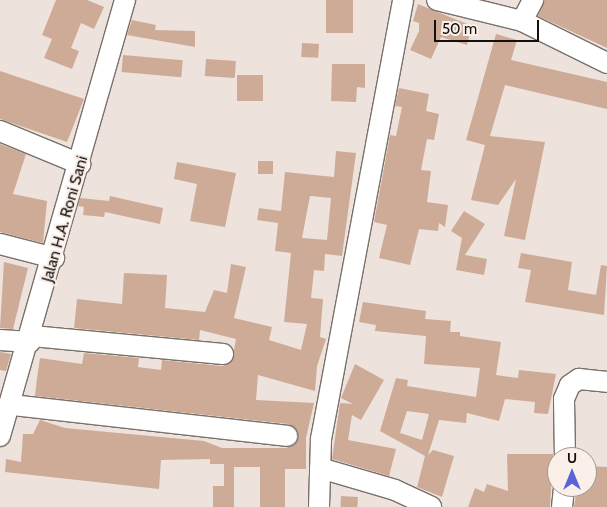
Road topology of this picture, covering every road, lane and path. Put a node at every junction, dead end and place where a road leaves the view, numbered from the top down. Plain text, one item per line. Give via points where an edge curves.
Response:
1 (125, 0) edge
2 (403, 0) edge
3 (438, 0) edge
4 (533, 0) edge
5 (522, 20) junction
6 (607, 63) edge
7 (0, 131) edge
8 (80, 164) junction
9 (0, 244) edge
10 (54, 258) junction
11 (31, 339) junction
12 (0, 340) edge
13 (223, 354) dead end
14 (607, 382) edge
15 (12, 405) junction
16 (0, 436) edge
17 (287, 436) dead end
18 (565, 447) edge
19 (320, 468) junction
20 (319, 507) edge
21 (432, 507) edge

1 - 8 street, Jalan H.A. Roni Sani
2 - 19 street via 382,96 322,439
3 - 5 street
4 - 5 street
5 - 6 street
7 - 8 street
8 - 10 street, Jalan H.A. Roni Sani
9 - 10 street
10 - 11 street, Jalan H.A. Roni Sani
11 - 12 street
11 - 13 street
11 - 15 street, Jalan H.A. Roni Sani
14 - 18 street via 579,379 570,385 564,399
15 - 16 street, Jalan H.A. Roni Sani
15 - 17 street
19 - 20 street
19 - 21 street via 395,490

